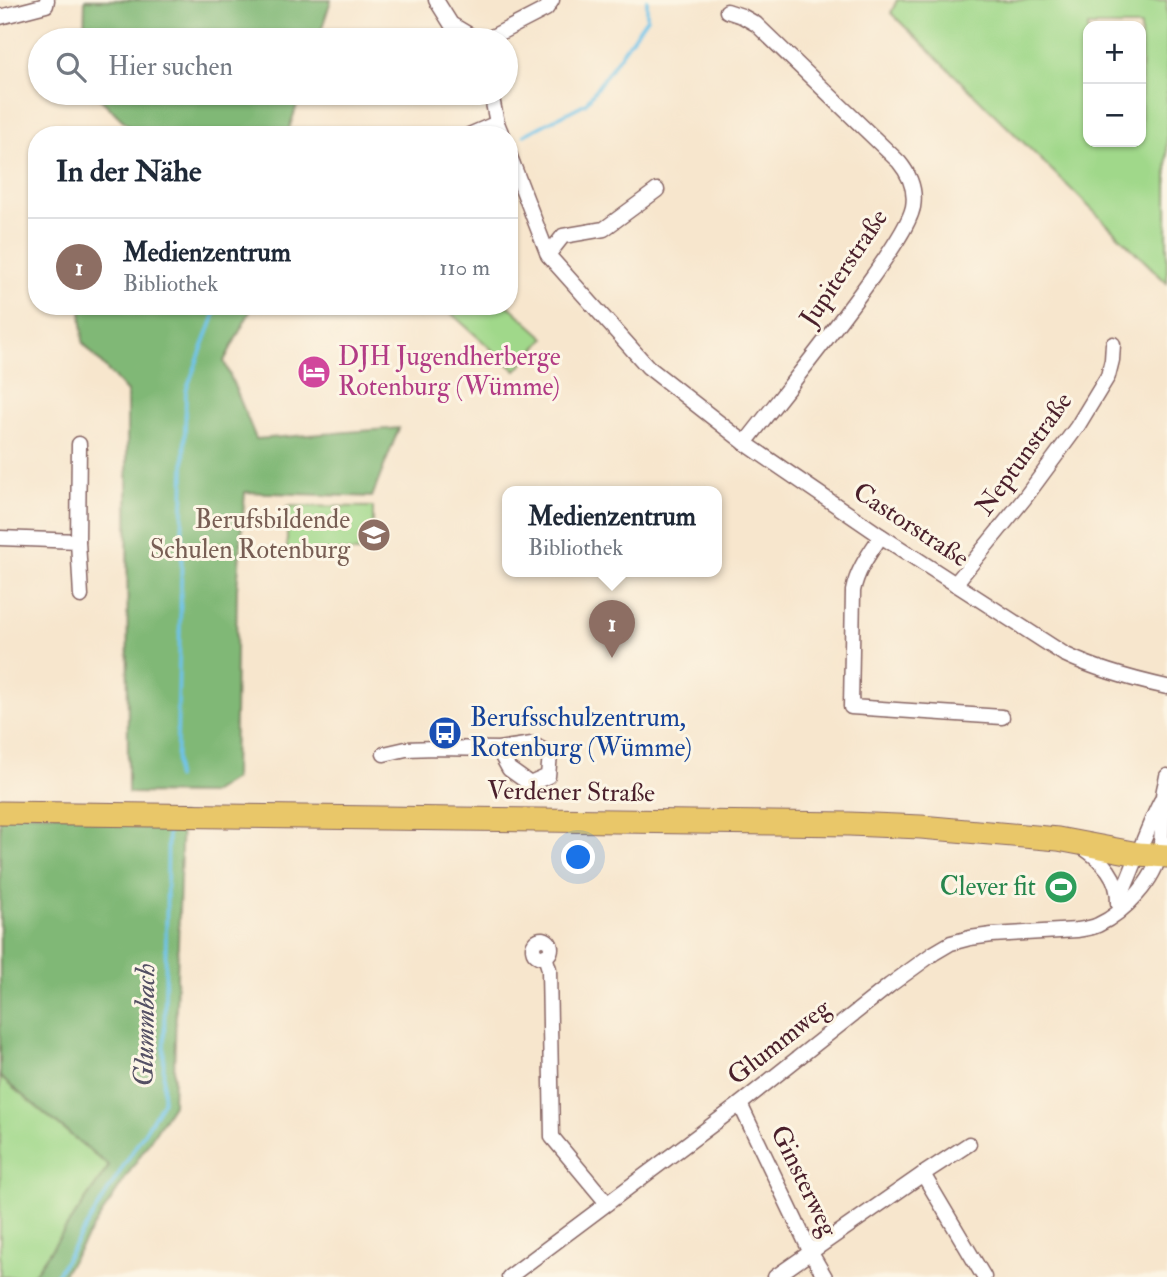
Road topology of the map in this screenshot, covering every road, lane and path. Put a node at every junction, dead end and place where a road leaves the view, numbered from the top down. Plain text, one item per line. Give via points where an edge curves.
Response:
1 (47, 0) edge
2 (436, 0) edge
3 (552, 0) edge
4 (727, 11) dead end
5 (0, 17) edge
6 (458, 28) edge
7 (509, 28) edge
8 (494, 105) edge
9 (499, 126) edge
10 (518, 177) edge
11 (657, 190) dead end
12 (548, 255) junction
13 (1113, 344) dead end
14 (746, 443) junction
15 (79, 444) dead end
16 (881, 536) junction
17 (0, 538) edge
18 (78, 541) junction
19 (955, 584) junction
20 (81, 596) dead end
21 (1167, 687) edge
22 (1002, 718) dead end
23 (498, 749) dead end
24 (384, 754) dead end
25 (1167, 776) edge
26 (1163, 797) junction
27 (0, 813) edge
28 (1074, 842) junction
29 (1158, 859) edge
30 (1118, 902) junction
31 (1108, 919) junction
32 (545, 956) dead end
33 (740, 1104) junction
34 (969, 1144) dead end
35 (923, 1174) junction
36 (607, 1203) junction
37 (811, 1253) junction
38 (509, 1277) edge
39 (775, 1277) edge
40 (825, 1277) edge
41 (984, 1277) edge

1 - 5 street via 46,5
2 - 6 street
3 - 7 street via 546,9
4 - 14 street, Jupiterstraße via 756,24 899,162 909,177 914,200 889,253
8 - 9 street
10 - 12 street
11 - 12 street via 604,229 563,236
12 - 14 street, Castorstraße via 648,367
13 - 19 street, Neptunstraße via 1108,376 1077,427
14 - 16 street, Castorstraße
15 - 18 street
16 - 19 street, Castorstraße
16 - 22 street via 863,563 853,591 851,707
17 - 18 street
18 - 20 street
19 - 21 street, Castorstraße via 1088,666
23 - 24 street via 406,749
25 - 26 street
26 - 29 street
26 - 29 street via 1146,830
27 - 28 main road, Verdener Straße via 849,824
28 - 29 main road, Verdener Straße
28 - 30 street via 1112,875
29 - 30 street
29 - 31 street, Glummweg via 1138,893
30 - 31 street
31 - 33 street, Glummweg via 1077,930 992,935 951,943 890,985
32 - 36 street via 552,1137
33 - 36 street, Glummweg
33 - 37 street, Ginsterweg
34 - 35 street
35 - 37 street
35 - 41 street
36 - 38 street, Glummweg
37 - 39 street
37 - 40 street, Ginsterweg

